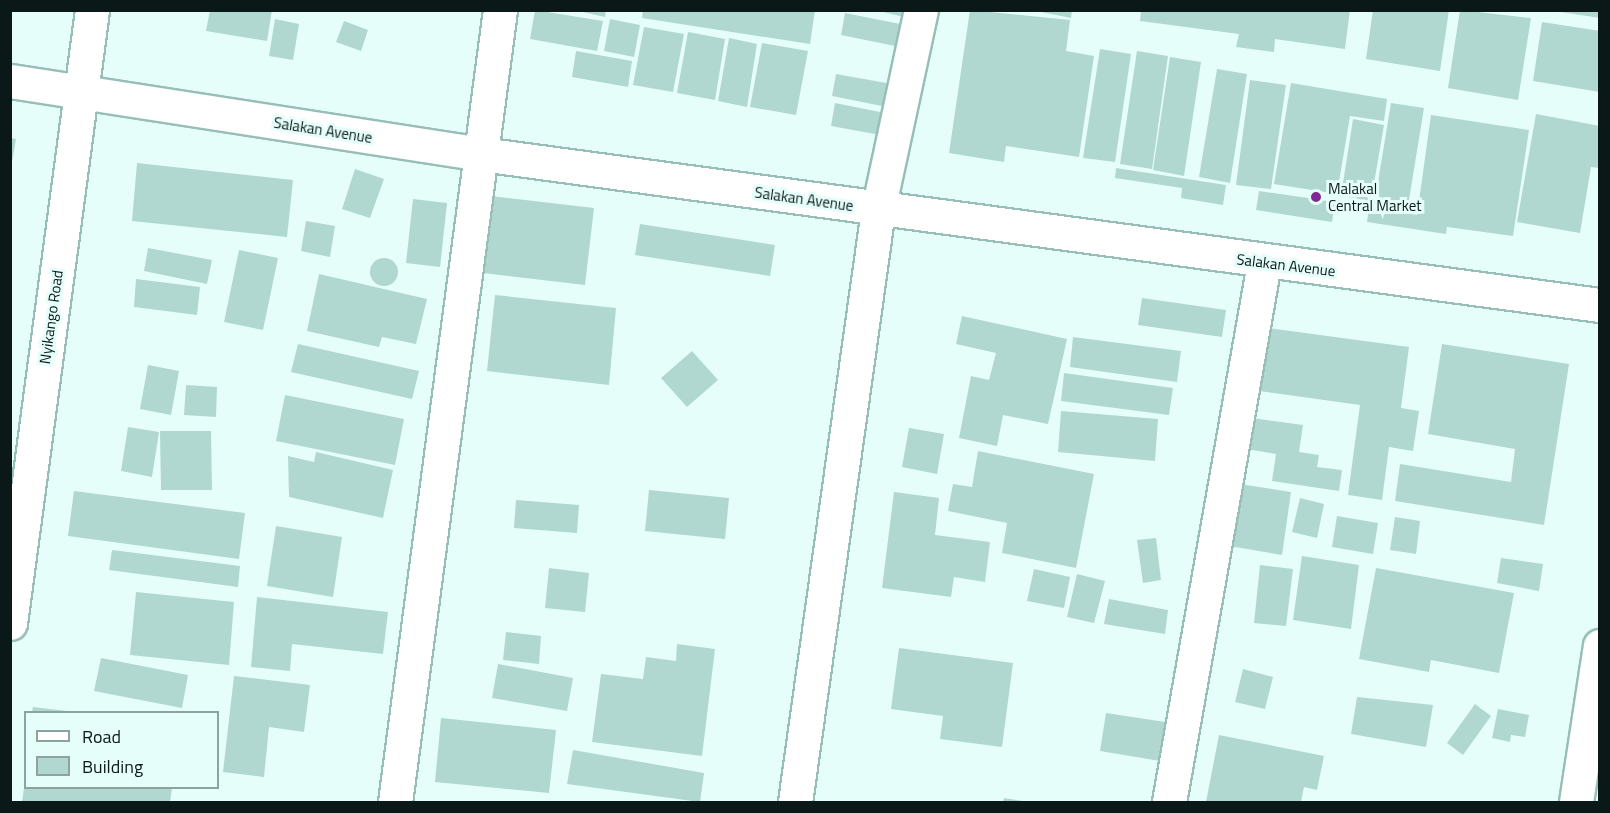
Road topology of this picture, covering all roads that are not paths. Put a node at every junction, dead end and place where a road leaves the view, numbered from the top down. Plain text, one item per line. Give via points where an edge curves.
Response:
1 (92, 10) edge
2 (501, 10) edge
3 (921, 10) edge
4 (10, 81) edge
5 (81, 93) junction
6 (481, 154) junction
7 (878, 210) junction
8 (1264, 263) junction
9 (1599, 305) edge
10 (10, 623) edge
11 (1599, 646) edge
12 (395, 802) edge
13 (795, 802) edge
14 (1169, 802) edge
15 (1576, 802) edge

1 - 5 street, Nyikango Road
2 - 6 street
3 - 7 street
4 - 5 street, Salakan Avenue
5 - 6 street, Salakan Avenue
5 - 10 street, Nyikango Road
6 - 7 street, Salakan Avenue
6 - 12 street
7 - 8 street, Salakan Avenue
7 - 13 street
8 - 9 street, Salakan Avenue
8 - 14 street
11 - 15 street

